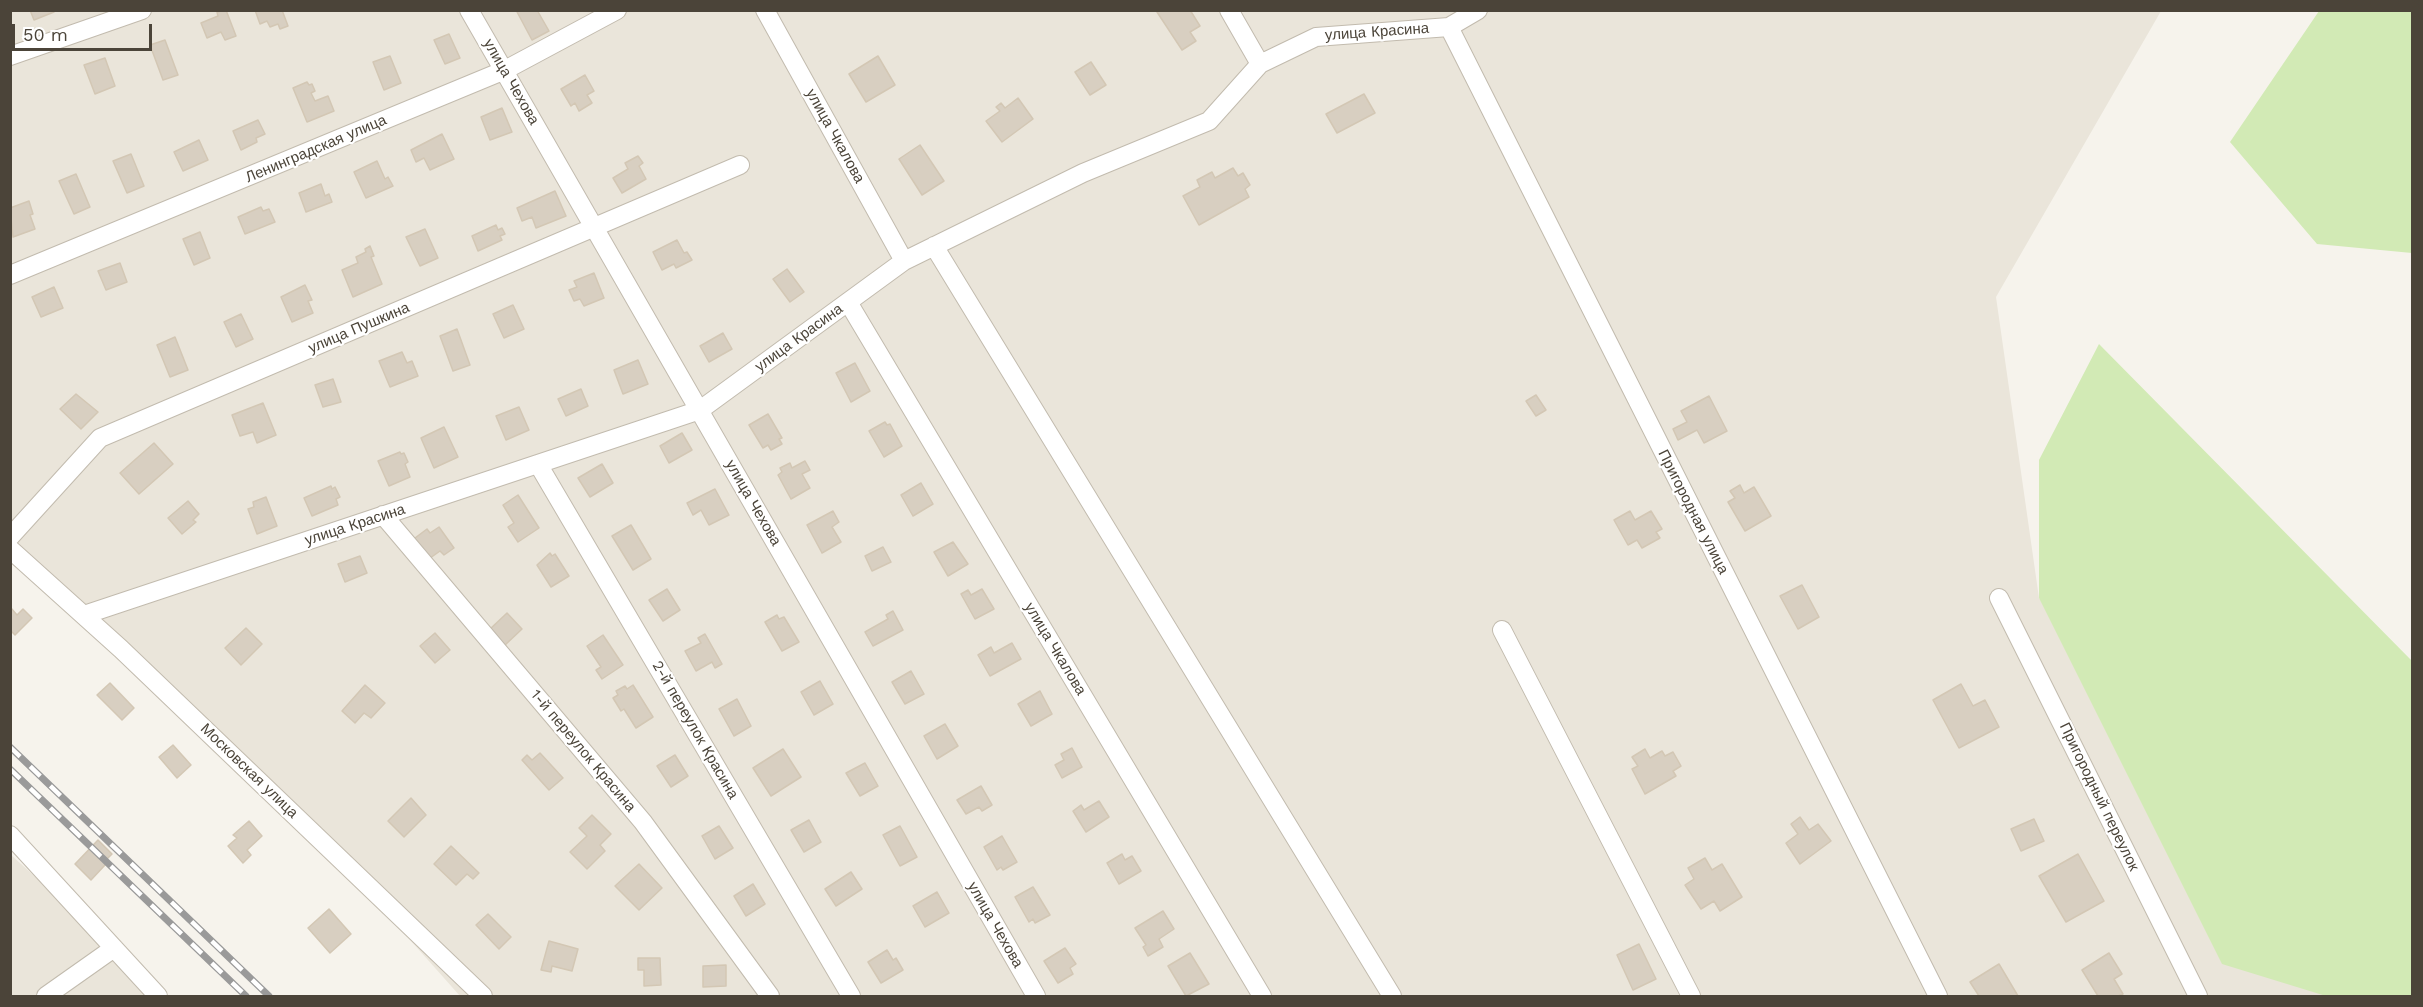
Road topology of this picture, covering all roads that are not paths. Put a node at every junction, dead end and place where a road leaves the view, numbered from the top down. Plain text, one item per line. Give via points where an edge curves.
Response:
1 (142, 10) edge
2 (469, 10) edge
3 (617, 10) edge
4 (765, 10) edge
5 (1228, 10) edge
6 (1478, 10) edge
7 (1449, 27) junction
8 (10, 56) edge
9 (1260, 64) junction
10 (505, 70) junction
11 (740, 165) dead end
12 (595, 227) junction
13 (934, 246) junction
14 (904, 261) junction
15 (10, 275) edge
16 (848, 302) junction
17 (700, 410) junction
18 (538, 464) junction
19 (383, 515) junction
20 (10, 537) edge
21 (10, 549) edge
22 (1999, 598) dead end
23 (84, 615) junction
24 (1502, 630) dead end
25 (10, 835) edge
26 (114, 948) junction
27 (46, 996) edge
28 (158, 996) edge
29 (483, 996) edge
30 (770, 996) edge
31 (851, 996) edge
32 (1036, 996) edge
33 (1262, 996) edge
34 (1392, 996) edge
35 (1691, 996) edge
36 (1938, 996) edge
37 (2198, 996) edge

1 - 8 street
2 - 10 street, улица Чехова
3 - 10 street, Ленинградская улица
4 - 14 street, улица Чкалова
5 - 9 street
6 - 7 street, улица Красина
7 - 9 street, улица Красина via 1316,37
7 - 36 street, Пригородная улица
9 - 13 street, улица Красина via 1209,121 1083,173
10 - 12 street, улица Чехова
10 - 15 street, Ленинградская улица
11 - 12 street, улица Пушкина
12 - 17 street, улица Чехова
12 - 20 street, улица Пушкина via 100,438
13 - 14 street, улица Красина
13 - 34 street
14 - 16 street, улица Красина
16 - 17 street, улица Красина
16 - 33 street, улица Чкалова
17 - 18 street, улица Красина
17 - 32 street, улица Чехова
18 - 19 street, улица Красина
18 - 31 street, 2-й переулок Красина
19 - 23 street, улица Красина
19 - 30 street, 1-й переулок Красина via 643,822
21 - 23 street, Московская улица
22 - 37 street, Пригородный переулок
23 - 29 street, Московская улица
24 - 35 street
25 - 26 street
26 - 27 street
26 - 28 street

